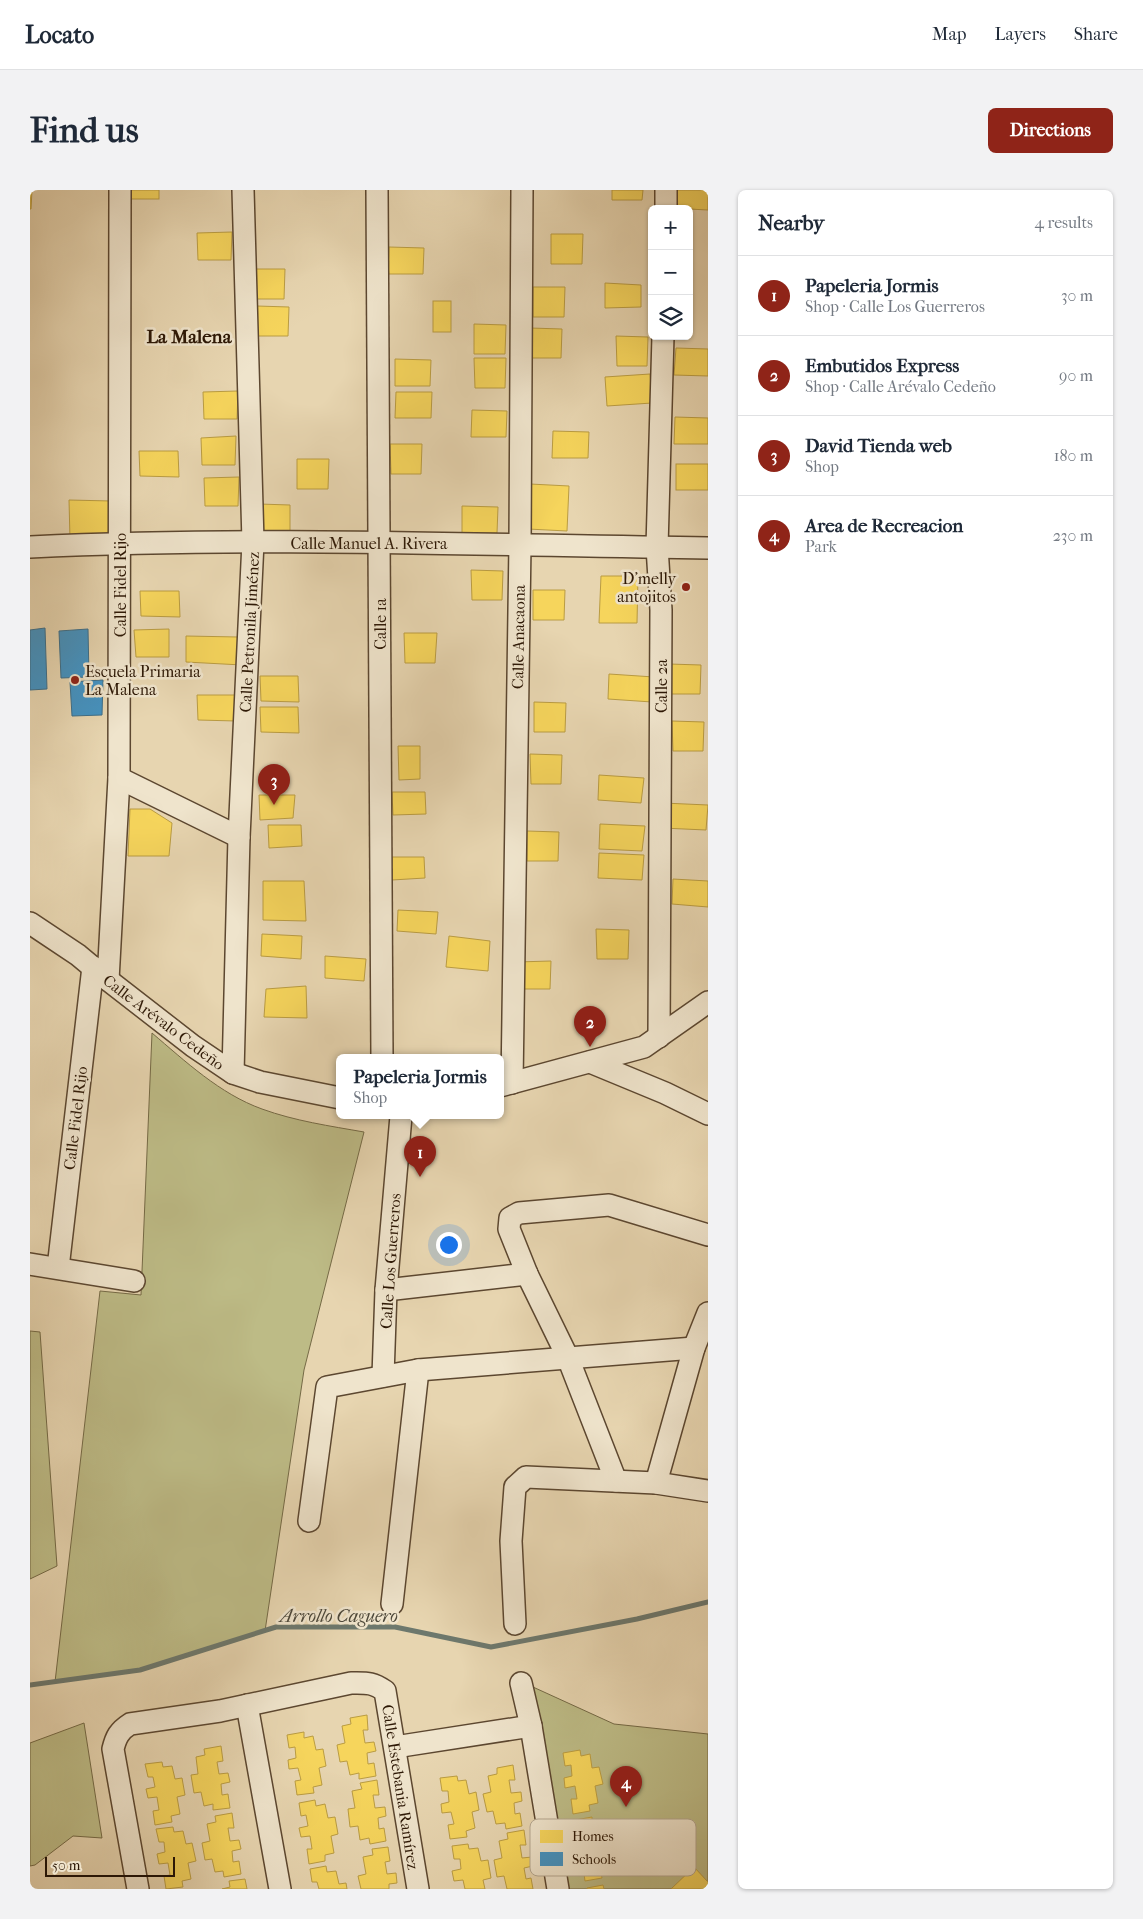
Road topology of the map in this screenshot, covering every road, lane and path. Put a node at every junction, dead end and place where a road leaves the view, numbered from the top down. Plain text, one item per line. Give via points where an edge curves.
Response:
1 (120, 190) edge
2 (243, 190) edge
3 (377, 190) edge
4 (522, 190) edge
5 (666, 190) edge
6 (666, 205) edge
7 (663, 340) edge
8 (253, 542) junction
9 (120, 543) junction
10 (379, 543) junction
11 (520, 544) junction
12 (30, 547) edge
13 (657, 547) junction
14 (708, 548) edge
15 (119, 778) junction
16 (239, 837) junction
17 (30, 923) edge
18 (100, 974) junction
19 (708, 1002) edge
20 (659, 1037) junction
21 (382, 1054) edge
22 (590, 1062) junction
23 (233, 1073) junction
24 (506, 1084) edge
25 (336, 1097) edge
26 (708, 1114) edge
27 (401, 1119) edge
28 (708, 1235) edge
29 (30, 1264) edge
30 (58, 1268) junction
31 (527, 1274) junction
32 (134, 1281) dead end
33 (386, 1290) junction
34 (708, 1313) edge
35 (694, 1348) junction
36 (568, 1358) junction
37 (418, 1370) junction
38 (383, 1376) junction
39 (616, 1481) junction
40 (656, 1483) junction
41 (708, 1491) edge
42 (309, 1521) dead end
43 (392, 1604) dead end
44 (515, 1624) dead end
45 (521, 1683) dead end
46 (247, 1705) junction
47 (531, 1726) junction
48 (395, 1747) junction
49 (546, 1819) edge
50 (556, 1876) edge
51 (138, 1889) edge
52 (280, 1889) edge
53 (418, 1889) edge
54 (558, 1889) edge

1 - 9 street, Calle Fidel Rijo
2 - 8 street, Calle Petronila Jiménez
3 - 10 street, Calle 1a
4 - 11 street, Calle Anacaona
5 - 6 street
7 - 13 street, Calle 2a
8 - 9 street, Calle Manuel A. Rivera
8 - 10 street, Calle Manuel A. Rivera
8 - 16 street, Calle Petronila Jiménez
9 - 12 street, Calle Manuel A. Rivera
9 - 15 street, Calle Fidel Rijo
10 - 11 street, Calle Manuel A. Rivera
10 - 21 street, Calle 1a
11 - 13 street, Calle Manuel A. Rivera
11 - 24 street, Calle Anacaona
13 - 14 street, Calle Manuel A. Rivera
13 - 20 street, Calle 2a via 661,610
15 - 16 street
15 - 18 street, Calle Fidel Rijo
16 - 23 street, Calle Petronila Jiménez
17 - 18 street, Calle Arévalo Cedeño
18 - 23 street, Calle Arévalo Cedeño
18 - 30 street, Calle Fidel Rijo
19 - 20 street
20 - 22 street via 644,1047
22 - 24 street
22 - 26 street
23 - 25 street, Calle Arévalo Cedeño via 260,1082
27 - 33 street, Calle Los Guerreros
28 - 31 street via 609,1205 519,1212 510,1218 509,1229
29 - 30 street
30 - 32 street
31 - 33 street
31 - 36 street
33 - 38 street, Calle Los Guerreros
34 - 35 street
35 - 36 street
35 - 40 street
36 - 37 street
36 - 39 street
37 - 38 street
37 - 43 street
38 - 42 street via 327,1387
39 - 40 street
39 - 44 street via 526,1477 515,1487 511,1541
40 - 41 street
45 - 47 street
46 - 48 street, Calle Estebania Ramírez via 351,1684 373,1683 385,1691
46 - 51 street, Calle Estebania Ramírez via 130,1724 116,1737 113,1750
46 - 52 street
47 - 48 street
47 - 49 street
48 - 53 street, Calle Estebania Ramírez
50 - 54 street

